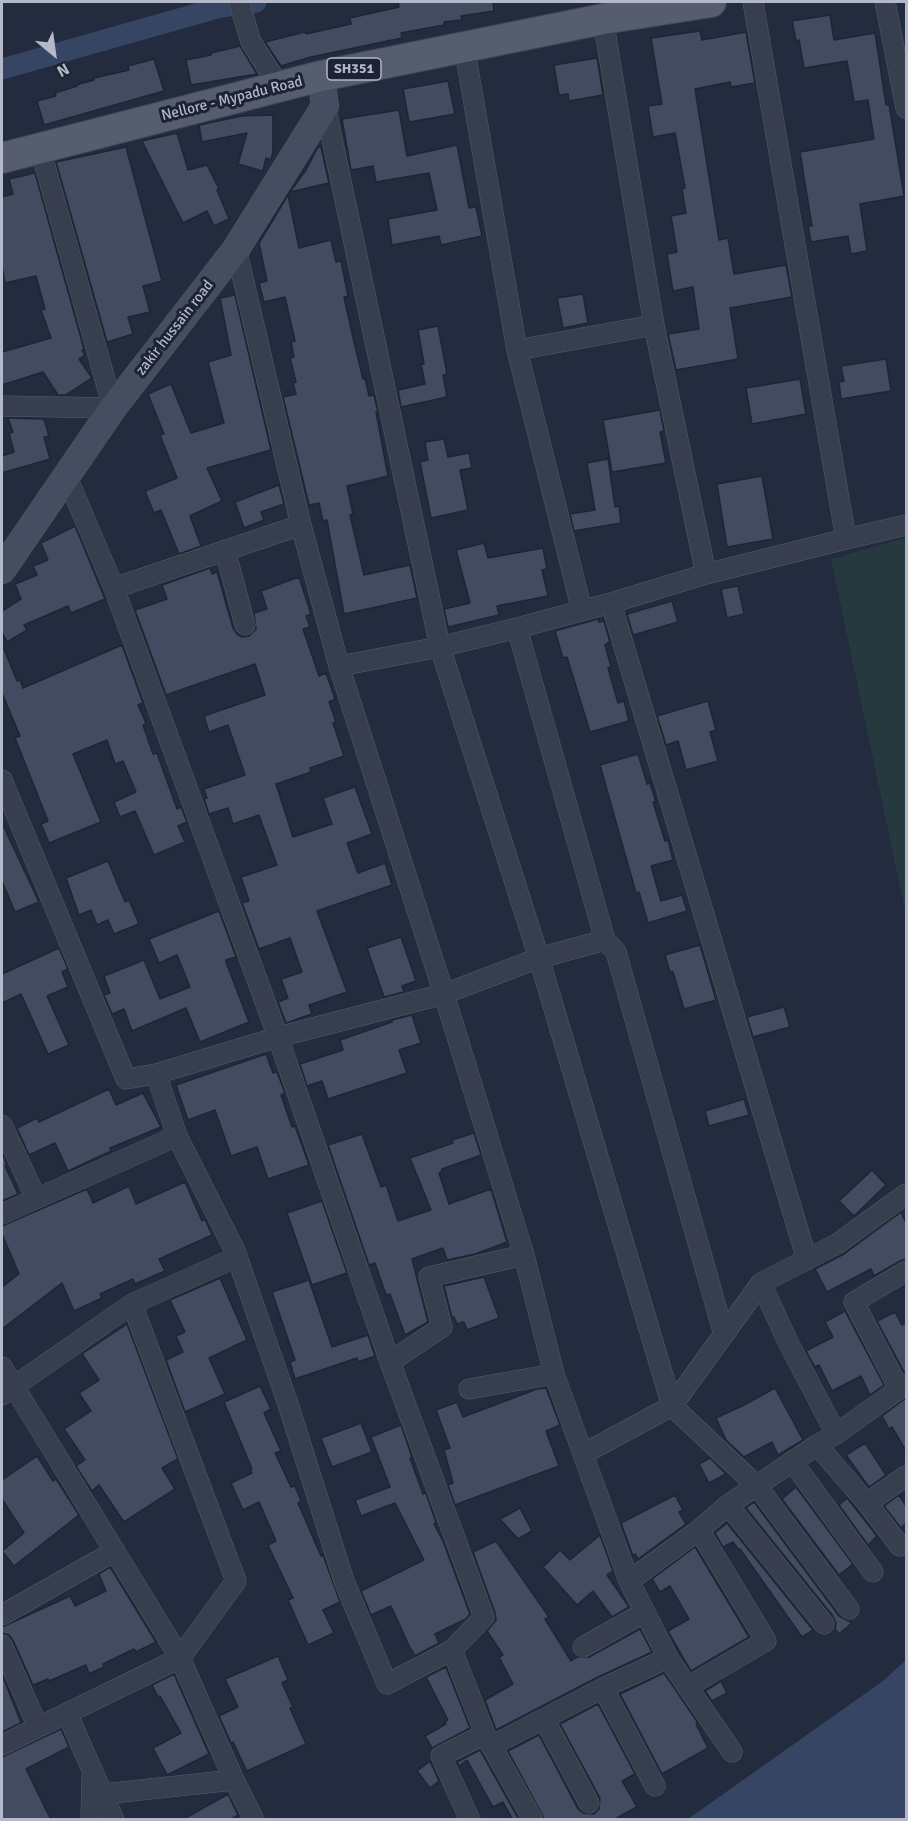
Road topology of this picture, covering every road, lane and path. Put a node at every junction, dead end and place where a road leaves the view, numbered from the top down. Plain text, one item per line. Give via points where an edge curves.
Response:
1 (239, 2) edge
2 (711, 2) edge
3 (753, 2) edge
4 (885, 2) edge
5 (603, 19) junction
6 (464, 46) junction
7 (321, 76) junction
8 (279, 86) junction
9 (325, 106) junction
10 (906, 108) edge
11 (40, 148) junction
12 (2, 158) edge
13 (236, 249) junction
14 (654, 325) junction
15 (517, 350) junction
16 (2, 406) edge
17 (113, 408) junction
18 (66, 475) junction
19 (301, 525) junction
20 (906, 525) edge
21 (846, 539) junction
22 (225, 550) junction
23 (2, 570) edge
24 (706, 574) junction
25 (114, 588) junction
26 (611, 603) junction
27 (582, 611) junction
28 (245, 625) dead end
29 (517, 628) junction
30 (440, 647) junction
31 (339, 666) junction
32 (2, 780) edge
33 (605, 940) junction
34 (539, 958) junction
35 (444, 994) junction
36 (279, 1037) junction
37 (156, 1074) junction
38 (2, 1125) edge
39 (177, 1136) junction
40 (906, 1194) edge
41 (36, 1198) junction
42 (2, 1214) edge
43 (524, 1255) junction
44 (237, 1257) junction
45 (807, 1260) junction
46 (906, 1271) edge
47 (761, 1283) junction
48 (132, 1305) junction
49 (724, 1335) junction
50 (390, 1362) junction
51 (2, 1367) edge
52 (554, 1374) junction
53 (903, 1387) edge
54 (469, 1389) dead end
55 (7, 1390) edge
56 (672, 1406) junction
57 (836, 1434) junction
58 (817, 1445) junction
59 (583, 1454) junction
60 (792, 1461) junction
61 (906, 1476) edge
62 (756, 1486) junction
63 (867, 1503) junction
64 (728, 1505) junction
65 (699, 1530) junction
66 (900, 1546) dead end
67 (115, 1551) junction
68 (873, 1572) dead end
69 (629, 1581) junction
70 (849, 1609) dead end
71 (645, 1612) junction
72 (2, 1615) edge
73 (824, 1624) dead end
74 (2, 1645) edge
75 (583, 1647) dead end
76 (452, 1650) junction
77 (180, 1658) junction
78 (668, 1659) junction
79 (687, 1687) junction
80 (603, 1688) junction
81 (67, 1713) junction
82 (544, 1719) junction
83 (38, 1727) junction
84 (488, 1740) junction
85 (2, 1745) edge
86 (732, 1752) dead end
87 (92, 1770) junction
88 (234, 1780) junction
89 (655, 1786) dead end
90 (103, 1794) junction
91 (589, 1803) dead end
92 (91, 1820) edge
93 (114, 1820) edge
94 (254, 1820) edge
95 (470, 1820) edge
96 (532, 1820) edge

1 - 8 street via 251,42
2 - 5 main road, Nellore - Mypadu Road / SH351
3 - 21 street
4 - 10 street
5 - 6 main road, Nellore - Mypadu Road / SH351
5 - 14 street
6 - 7 main road, Nellore - Mypadu Road / SH351
6 - 15 street
7 - 8 main road, Nellore - Mypadu Road / SH351
7 - 9 street
8 - 11 main road, Nellore - Mypadu Road / SH351
9 - 13 street, zakir hussain road
9 - 30 street
11 - 12 main road, Nellore - Mypadu Road / SH351
11 - 17 street
13 - 17 street, zakir hussain road
13 - 19 street
14 - 15 street
14 - 24 street
15 - 27 street
16 - 17 street
17 - 18 street, zakir hussain road
18 - 23 street, zakir hussain road
18 - 25 street
19 - 22 street
19 - 31 street
20 - 21 street
21 - 24 street
22 - 25 street
22 - 28 street
24 - 26 street
25 - 36 street
26 - 27 street
26 - 45 street
27 - 29 street
29 - 30 street
29 - 33 street
30 - 31 street
30 - 34 street
31 - 35 street
32 - 37 street via 126,1079
33 - 34 street
33 - 49 street via 616,952
34 - 35 street
34 - 56 street
35 - 36 street
35 - 43 street
36 - 37 street
36 - 50 street
37 - 39 street
38 - 41 street
39 - 41 street
39 - 44 street
40 - 45 street via 837,1244
41 - 42 street
43 - 50 street via 429,1277 442,1327
43 - 52 street
44 - 48 street
44 - 76 street via 344,1581 387,1684
45 - 47 street
46 - 53 street via 854,1302
47 - 49 street
47 - 57 street
48 - 55 street
48 - 77 street via 236,1581
49 - 56 street
50 - 76 street via 484,1617
51 - 55 street
52 - 54 street
52 - 59 street
53 - 57 street
55 - 67 street
56 - 59 street
56 - 62 street
57 - 58 street
58 - 60 street
58 - 63 street
59 - 69 street
60 - 62 street
60 - 68 street
61 - 63 street
62 - 64 street
62 - 70 street
63 - 66 street
64 - 65 street
64 - 73 street
65 - 69 street
65 - 79 street via 766,1641
67 - 72 street
67 - 77 street
69 - 71 street
71 - 75 street
71 - 78 street
74 - 83 street
76 - 84 street
77 - 81 street
77 - 88 street
78 - 79 street
78 - 80 street
79 - 86 street
80 - 82 street
80 - 89 street
81 - 83 street
81 - 87 street
82 - 84 street
82 - 91 street
83 - 85 street
84 - 95 street via 441,1756
84 - 96 street
87 - 90 street
87 - 92 street
88 - 90 street
88 - 94 street
90 - 93 street

